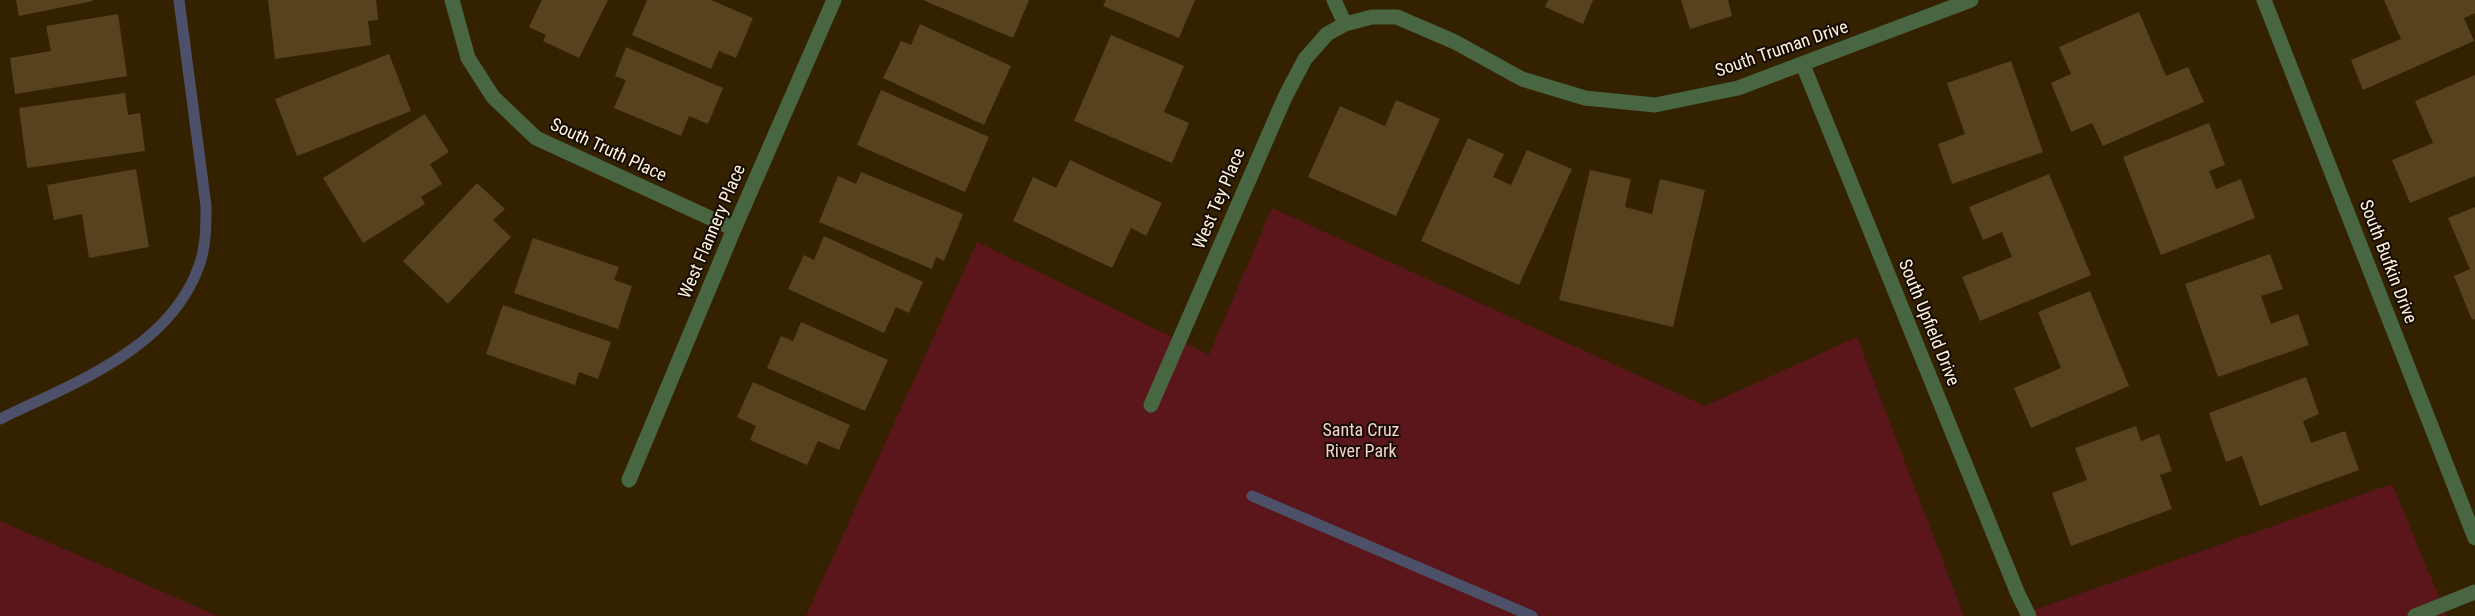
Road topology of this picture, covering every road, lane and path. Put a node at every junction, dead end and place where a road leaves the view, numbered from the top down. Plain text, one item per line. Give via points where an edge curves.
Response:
1 (452, 0) edge
2 (834, 0) edge
3 (1334, 0) edge
4 (1971, 0) edge
5 (2264, 0) edge
6 (1345, 24) junction
7 (1803, 65) junction
8 (734, 229) junction
9 (1151, 405) dead end
10 (629, 480) dead end
11 (2475, 538) edge
12 (2475, 592) edge
13 (2029, 616) edge
14 (2414, 616) edge

1 - 8 street, South Truth Place via 468,58 493,97 536,138
2 - 8 street, West Flannery Place
3 - 6 street
4 - 7 street, South Truman Drive
5 - 11 street, South Bufkin Drive
6 - 7 street, South Truman Drive via 1372,17 1397,17 1455,42 1522,79 1586,98 1655,105 1738,88
6 - 9 street, West Tey Place via 1327,34 1305,58 1285,97
7 - 13 street, South Upfield Drive
8 - 10 street, West Flannery Place
12 - 14 street

